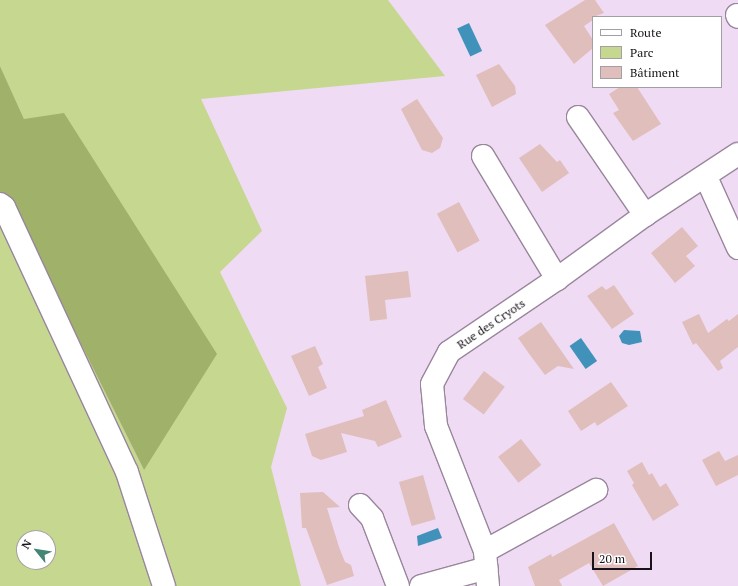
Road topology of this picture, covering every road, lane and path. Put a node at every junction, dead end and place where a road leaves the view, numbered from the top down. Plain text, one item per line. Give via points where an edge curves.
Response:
1 (578, 117) dead end
2 (738, 154) edge
3 (483, 156) dead end
4 (706, 176) junction
5 (0, 204) edge
6 (645, 215) junction
7 (738, 248) edge
8 (557, 279) junction
9 (596, 490) dead end
10 (360, 506) dead end
11 (487, 569) edge
12 (164, 586) edge
13 (398, 586) edge
14 (421, 586) edge

1 - 6 street
2 - 4 street, Rue des Cryots
3 - 8 street
4 - 6 street, Rue des Cryots
4 - 7 street
5 - 12 street via 4,207 127,472
6 - 8 street, Rue des Cryots
8 - 11 street, Rue des Cryots via 449,352 432,384 436,426
9 - 11 street
10 - 13 street via 372,518
11 - 14 street

